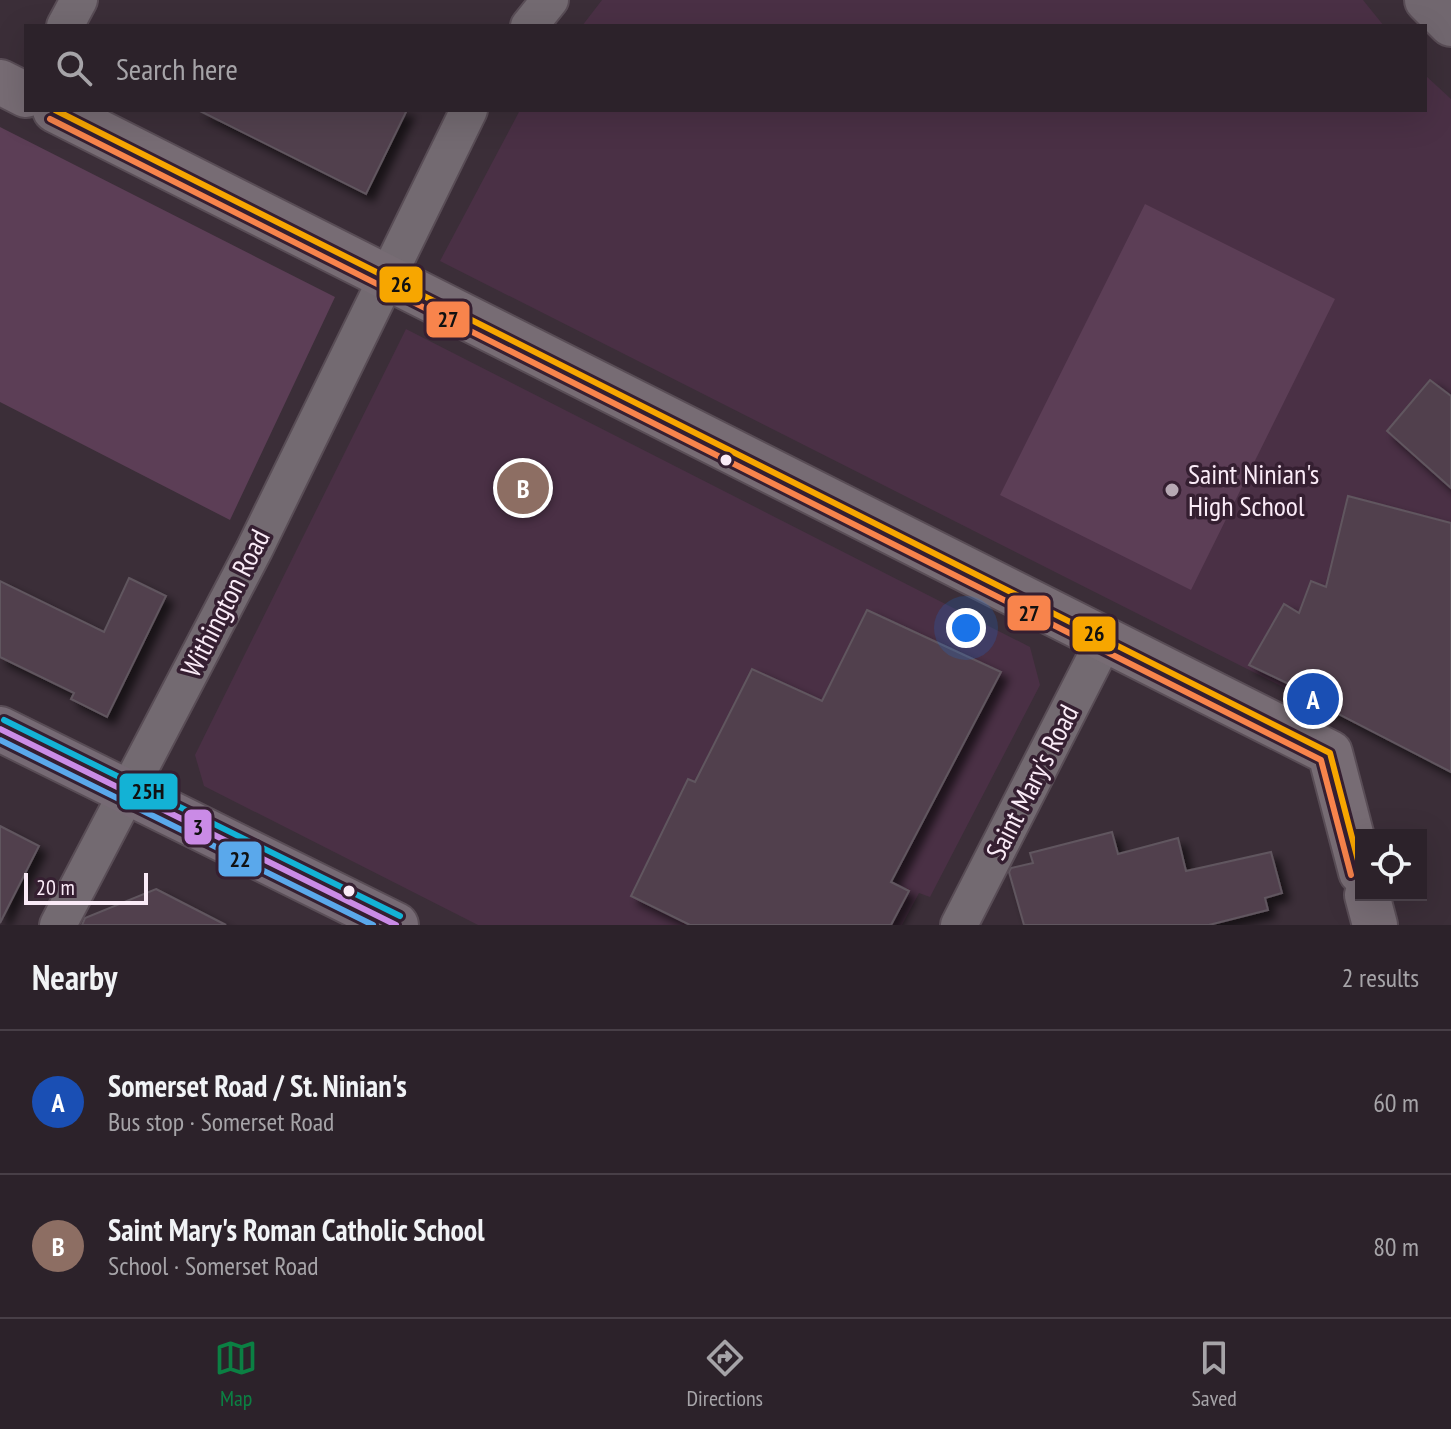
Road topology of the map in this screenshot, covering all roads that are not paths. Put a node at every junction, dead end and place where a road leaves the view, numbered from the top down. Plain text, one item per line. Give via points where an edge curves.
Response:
1 (79, 0) edge
2 (550, 0) edge
3 (1427, 0) edge
4 (66, 24) edge
5 (531, 24) edge
6 (1451, 24) edge
7 (0, 82) edge
8 (24, 94) edge
9 (59, 112) edge
10 (468, 112) edge
11 (387, 277) junction
12 (1105, 639) junction
13 (0, 729) edge
14 (127, 793) junction
15 (1355, 849) edge
16 (1369, 901) edge
17 (58, 925) edge
18 (396, 925) edge
19 (959, 925) edge
20 (1375, 925) edge

1 - 4 street
2 - 5 street
3 - 6 highway
7 - 8 main road
9 - 11 main road
10 - 11 street, Withington Road
11 - 12 main road
11 - 14 street, Withington Road via 254,550
12 - 15 main road via 1330,753
12 - 19 street, Saint Mary's Road
13 - 14 main road
14 - 17 street, Withington Road
14 - 18 main road
16 - 20 main road

